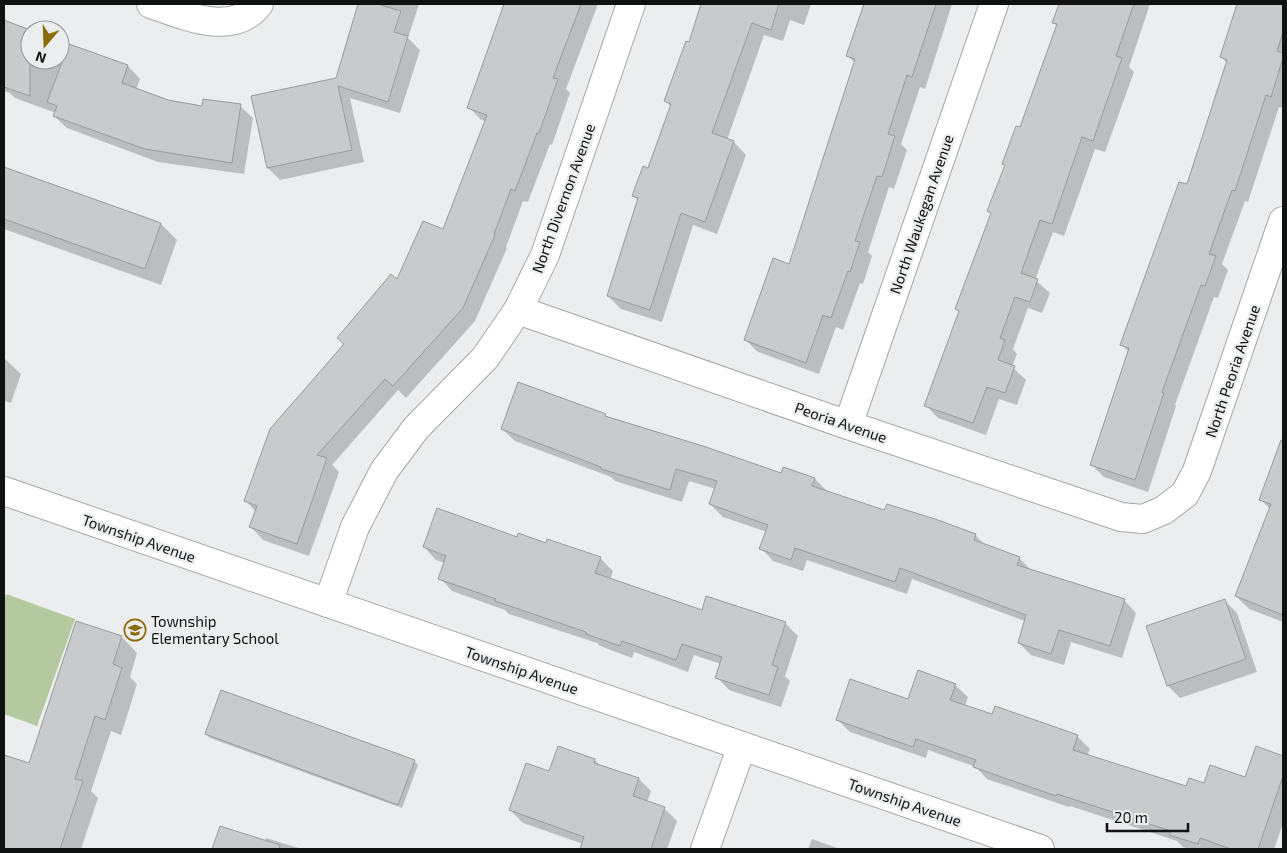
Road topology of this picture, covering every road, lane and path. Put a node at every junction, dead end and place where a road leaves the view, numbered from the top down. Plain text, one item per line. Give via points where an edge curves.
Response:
1 (151, 4) edge
2 (259, 4) edge
3 (631, 4) edge
4 (994, 4) edge
5 (1283, 221) edge
6 (518, 310) junction
7 (848, 425) junction
8 (4, 491) edge
9 (1164, 510) joint
10 (328, 604) junction
11 (742, 746) junction
12 (705, 849) edge
13 (1040, 849) edge

1 - 2 street via 202,21 220,22 239,18
3 - 6 street, North Divernon Avenue via 544,255
4 - 7 street, North Waukegan Avenue
5 - 9 street, North Peoria Avenue via 1197,471 1185,494
6 - 7 street, Peoria Avenue
6 - 10 street, North Divernon Avenue via 485,358 416,428 384,471 355,527
7 - 9 street, Peoria Avenue via 1121,517 1143,519
8 - 10 street, Township Avenue
10 - 11 street, Township Avenue
11 - 12 street
11 - 13 street, Township Avenue

